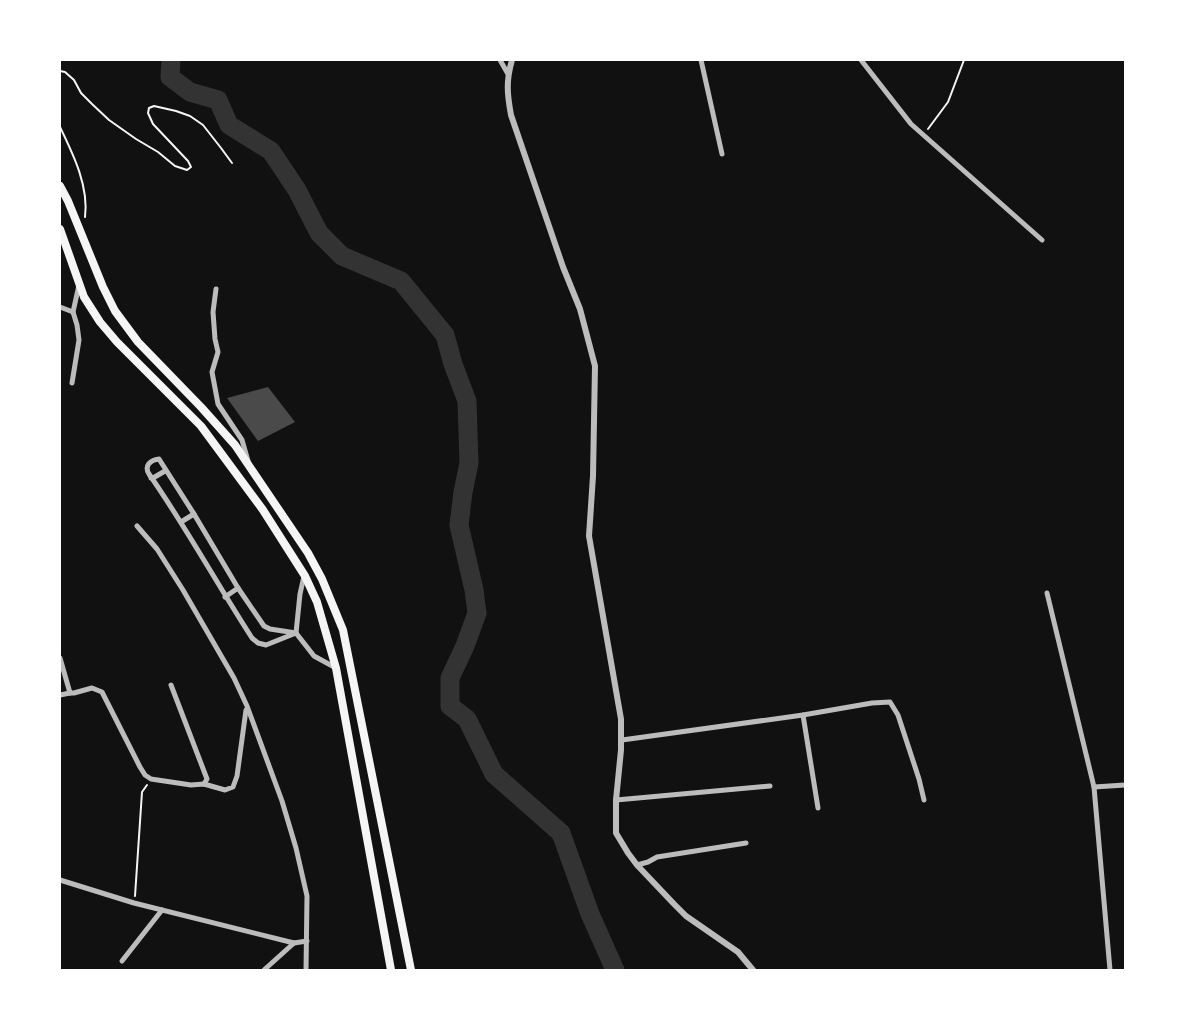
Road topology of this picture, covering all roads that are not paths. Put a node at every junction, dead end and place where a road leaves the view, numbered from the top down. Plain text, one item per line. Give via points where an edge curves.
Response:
1 (500, 60) edge
2 (512, 60) edge
3 (701, 60) edge
4 (861, 60) edge
5 (508, 74) junction
6 (722, 154) dead end
7 (60, 186) edge
8 (60, 229) edge
9 (1042, 240) dead end
10 (79, 282) junction
11 (216, 289) dead end
12 (60, 307) edge
13 (73, 312) junction
14 (72, 383) dead end
15 (249, 464) junction
16 (165, 470) junction
17 (151, 478) junction
18 (194, 514) junction
19 (181, 522) junction
20 (137, 526) dead end
21 (305, 576) junction
22 (238, 588) junction
23 (1047, 593) dead end
24 (225, 596) junction
25 (296, 633) junction
26 (60, 658) edge
27 (336, 668) junction
28 (171, 685) dead end
29 (70, 693) junction
30 (60, 695) edge
31 (247, 706) junction
32 (802, 715) junction
33 (622, 740) junction
34 (204, 784) junction
35 (1125, 785) edge
36 (770, 786) dead end
37 (1094, 787) junction
38 (616, 800) junction
39 (924, 800) dead end
40 (818, 808) dead end
41 (746, 843) dead end
42 (637, 865) junction
43 (60, 880) edge
44 (162, 910) junction
45 (307, 941) junction
46 (294, 943) junction
47 (122, 961) dead end
48 (264, 970) edge
49 (306, 970) edge
50 (391, 970) edge
51 (411, 970) edge
52 (753, 970) edge
53 (1110, 970) edge

1 - 5 street
2 - 5 street
3 - 6 street
4 - 9 street via 911,124
5 - 33 street via 511,115 580,309 595,366 589,536 621,718
7 - 15 main road via 115,310 138,342 236,445
8 - 10 main road
10 - 13 street
10 - 21 main road via 84,297 111,335 201,426
11 - 15 street via 213,312 218,352 212,372 218,404 242,440
12 - 13 street
13 - 14 street via 80,340
15 - 51 main road via 308,552 343,630
16 - 17 street
16 - 17 street via 159,460 152,461 147,471
16 - 18 street
17 - 19 street
18 - 19 street
18 - 22 street
19 - 24 street
20 - 31 street via 183,590
21 - 25 street
21 - 27 main road via 317,602
22 - 24 street
22 - 25 street via 264,626
23 - 37 street
24 - 25 street via 258,643 266,645
25 - 27 street via 314,656
26 - 29 street
27 - 50 main road
28 - 34 street via 207,779
29 - 30 street
29 - 34 street via 92,688 102,692 144,775 151,779
31 - 34 street via 233,787 225,790
31 - 45 street via 296,848 307,896
32 - 33 street
32 - 39 street via 872,702 890,702 898,716
32 - 40 street
33 - 38 street
35 - 37 street
36 - 38 street
37 - 53 street
38 - 42 street via 616,833
41 - 42 street via 657,857
42 - 52 street via 686,916 738,952
43 - 44 street
44 - 46 street
44 - 47 street
45 - 46 street
45 - 49 street
46 - 48 street

